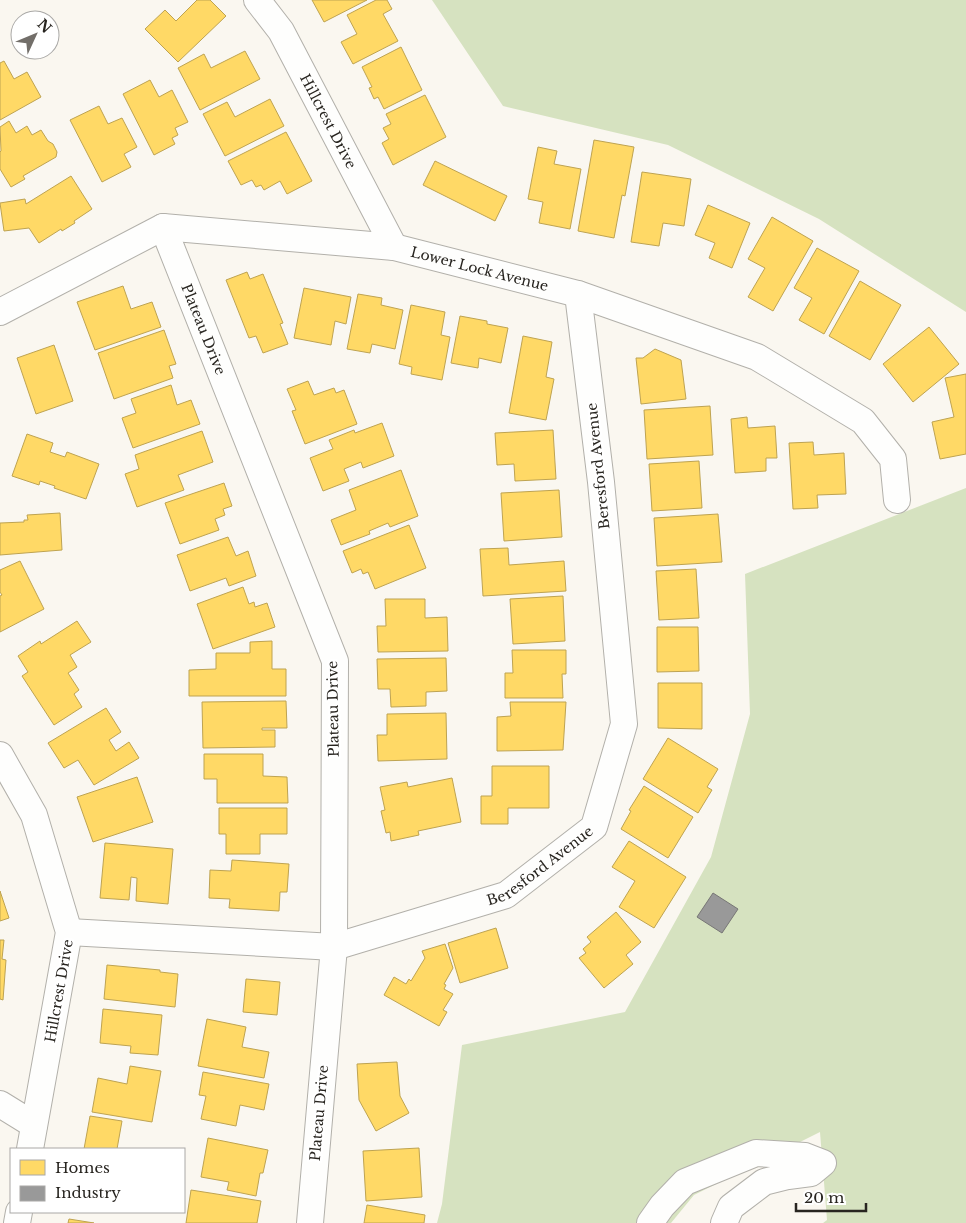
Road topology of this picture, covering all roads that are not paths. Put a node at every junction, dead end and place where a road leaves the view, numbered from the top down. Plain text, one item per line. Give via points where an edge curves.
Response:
1 (257, 0) edge
2 (163, 227) junction
3 (394, 247) junction
4 (578, 294) junction
5 (0, 312) edge
6 (897, 500) dead end
7 (0, 755) edge
8 (69, 932) junction
9 (334, 947) junction
10 (0, 1104) edge
11 (32, 1137) edge
12 (656, 1214) edge
13 (310, 1223) edge
14 (724, 1223) edge

1 - 3 street, Hillcrest Drive via 281,31
2 - 3 street, Lower Lock Avenue
2 - 5 street
2 - 9 street, Plateau Drive via 335,661
3 - 4 street, Lower Lock Avenue
4 - 6 street, Lower Lock Avenue via 757,357 863,421 893,460
4 - 9 street, Beresford Avenue via 601,482 624,724 594,827 506,895
7 - 8 street, Hillcrest Drive via 34,815
8 - 9 street, Beresford Avenue
8 - 11 street, Hillcrest Drive
9 - 13 street, Plateau Drive
10 - 11 street
12 - 14 street via 685,1182 756,1153 805,1156 823,1163 811,1173 764,1182 731,1207

